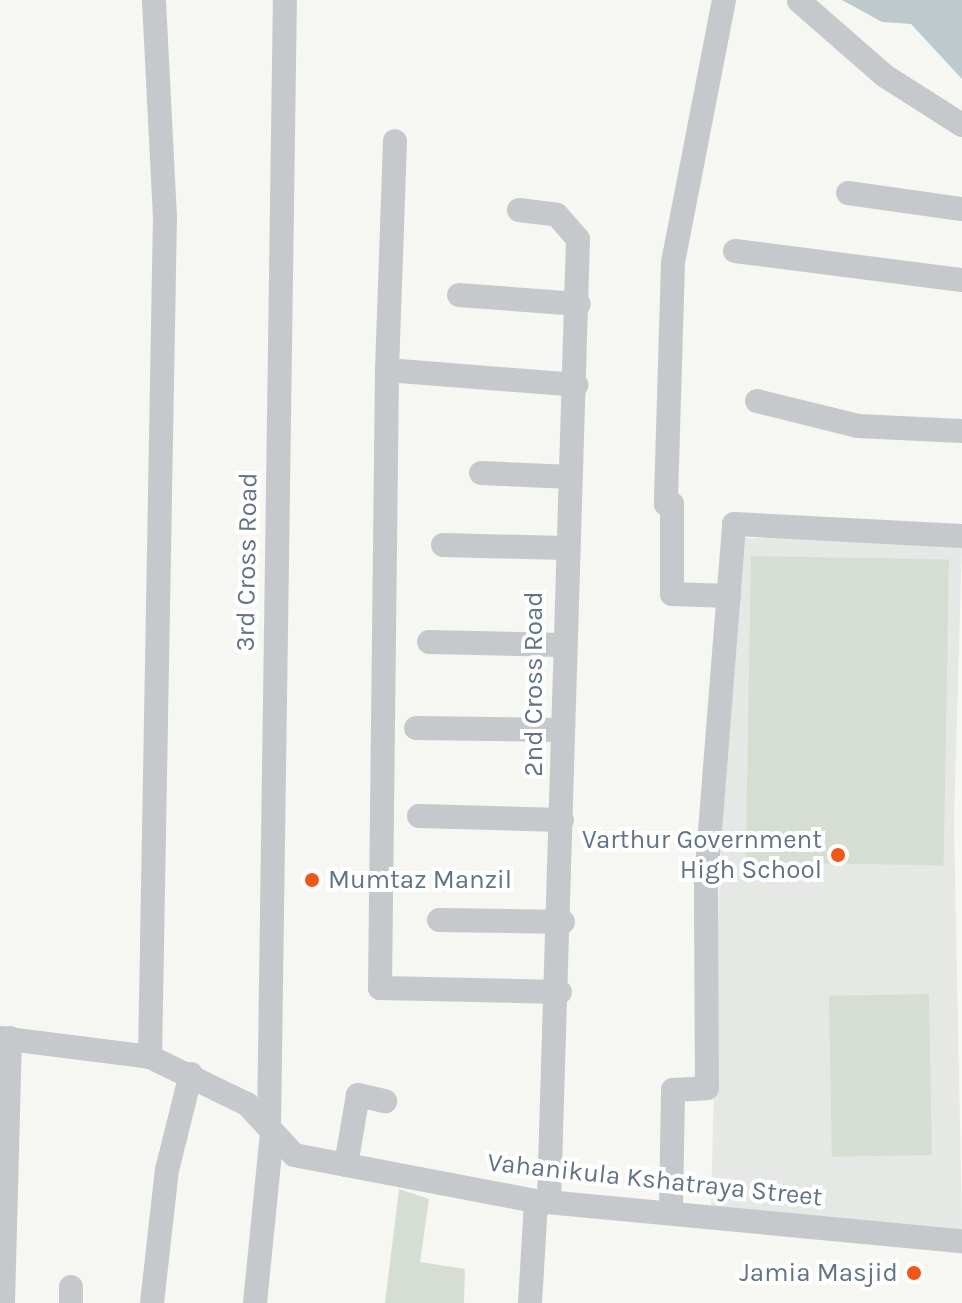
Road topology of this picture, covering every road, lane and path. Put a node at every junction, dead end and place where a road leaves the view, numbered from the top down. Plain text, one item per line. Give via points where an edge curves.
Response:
1 (154, 0) edge
2 (285, 0) edge
3 (724, 0) edge
4 (799, 1) edge
5 (962, 125) edge
6 (395, 141) dead end
7 (848, 193) dead end
8 (962, 209) edge
9 (519, 210) dead end
10 (735, 251) dead end
11 (962, 280) edge
12 (459, 295) dead end
13 (579, 304) junction
14 (387, 370) junction
15 (576, 385) junction
16 (757, 401) dead end
17 (962, 431) edge
18 (481, 473) dead end
19 (571, 477) junction
20 (962, 536) edge
21 (443, 545) dead end
22 (564, 548) junction
23 (729, 596) junction
24 (429, 642) dead end
25 (561, 645) junction
26 (416, 728) dead end
27 (562, 730) junction
28 (419, 816) dead end
29 (562, 820) junction
30 (439, 920) dead end
31 (563, 922) junction
32 (560, 992) junction
33 (5, 1038) edge
34 (150, 1057) junction
35 (191, 1074) junction
36 (385, 1101) dead end
37 (271, 1129) junction
38 (346, 1165) junction
39 (543, 1200) junction
40 (671, 1208) junction
41 (962, 1241) edge
42 (3, 1303) edge
43 (152, 1303) edge
44 (255, 1303) edge
45 (530, 1303) edge

1 - 34 street via 165,233
2 - 37 street, 3rd Cross Road
3 - 23 street via 673,263 666,504 672,504 672,594
4 - 5 street via 885,76
6 - 14 street
7 - 8 street
9 - 13 street, 2nd Cross Road via 557,215 578,239
10 - 11 street
12 - 13 street
13 - 15 street, 2nd Cross Road
14 - 15 street
14 - 32 street via 380,988
15 - 19 street, 2nd Cross Road
16 - 17 street via 858,426
18 - 19 street
19 - 22 street, 2nd Cross Road
20 - 23 street via 734,524
21 - 22 street
22 - 25 street, 2nd Cross Road
23 - 40 street via 706,882 707,1088 673,1090
24 - 25 street
25 - 27 street, 2nd Cross Road
26 - 27 street
27 - 29 street, 2nd Cross Road
28 - 29 street
29 - 31 street, 2nd Cross Road
30 - 31 street
31 - 32 street, 2nd Cross Road
32 - 39 street, 2nd Cross Road
33 - 34 street, Vahanikula Kshatraya Street
33 - 42 street
34 - 35 street, Vahanikula Kshatraya Street
35 - 37 street, Vahanikula Kshatraya Street
35 - 43 street via 167,1170
36 - 38 street via 358,1095
37 - 38 street, Vahanikula Kshatraya Street via 294,1155
37 - 44 street, 3rd Cross Road
38 - 39 street, Vahanikula Kshatraya Street
39 - 40 street, Vahanikula Kshatraya Street
39 - 45 street, 2nd Cross Road
40 - 41 street, Vahanikula Kshatraya Street

